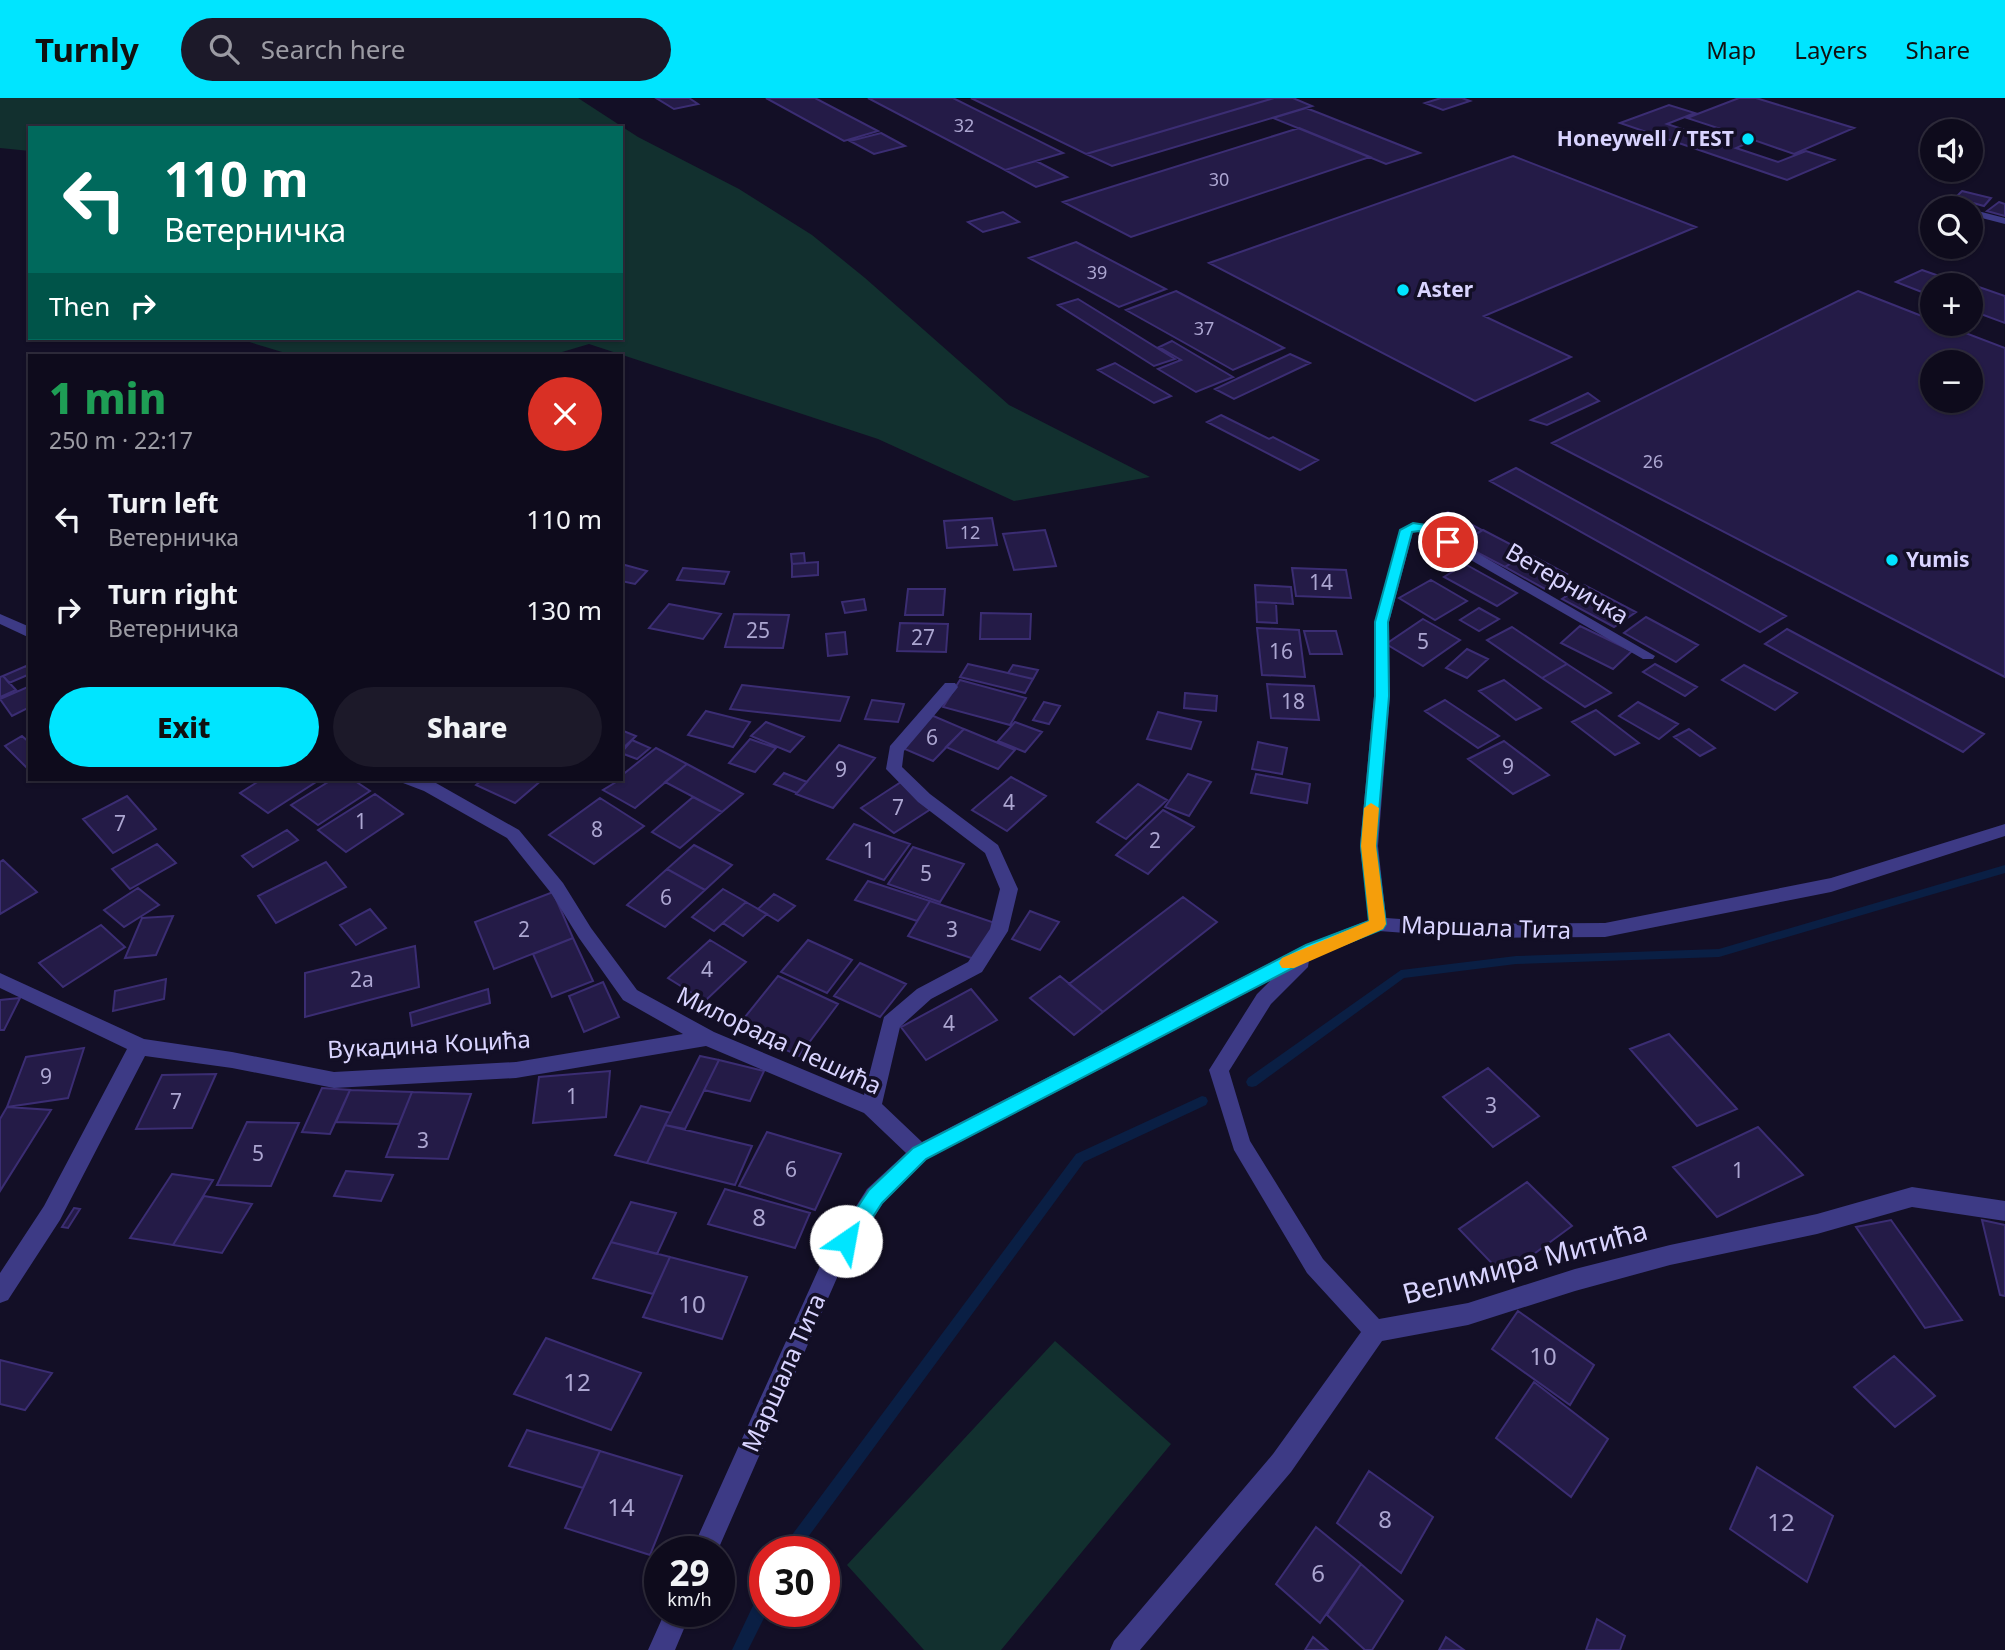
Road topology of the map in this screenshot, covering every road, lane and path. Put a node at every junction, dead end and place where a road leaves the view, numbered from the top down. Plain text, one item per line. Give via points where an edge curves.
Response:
1 (1983, 215) edge
2 (2005, 221) edge
3 (0, 618) edge
4 (28, 632) edge
5 (1648, 656) dead end
6 (950, 687) dead end
7 (414, 781) edge
8 (2005, 830) edge
9 (1378, 924) junction
10 (1312, 950) junction
11 (0, 980) edge
12 (707, 1038) junction
13 (141, 1047) junction
14 (871, 1107) junction
15 (920, 1153) junction
16 (2005, 1211) edge
17 (0, 1292) edge
18 (1375, 1331) junction
19 (711, 1536) edge
20 (671, 1627) edge
21 (661, 1650) edge
22 (1123, 1650) edge

1 - 2 street
3 - 4 street
5 - 9 street, Ветерничка via 1426,530 1406,530 1382,622 1382,696 1368,846
6 - 14 street via 896,750 894,769 992,849 1009,889 999,931 975,967 924,994 891,1023
7 - 12 street, Милорада Пешића via 513,834 557,888 630,995
8 - 9 street, Маршала Тита via 1831,885 1605,930 1472,931
9 - 10 street, Маршала Тита
10 - 15 street, Маршала Тита
10 - 18 street via 1264,999 1219,1070 1241,1144 1315,1266
11 - 13 street, Вукадина Коцића
12 - 13 street, Вукадина Коцића via 516,1070 334,1080
12 - 14 street, Милорада Пешића
13 - 17 street via 52,1213
14 - 15 street, Милорада Пешића
15 - 19 street, Маршала Тита via 875,1196 832,1264
16 - 18 street, Велимира Митића via 1912,1197 1575,1280 1468,1314
18 - 22 street via 1282,1463
20 - 21 street

